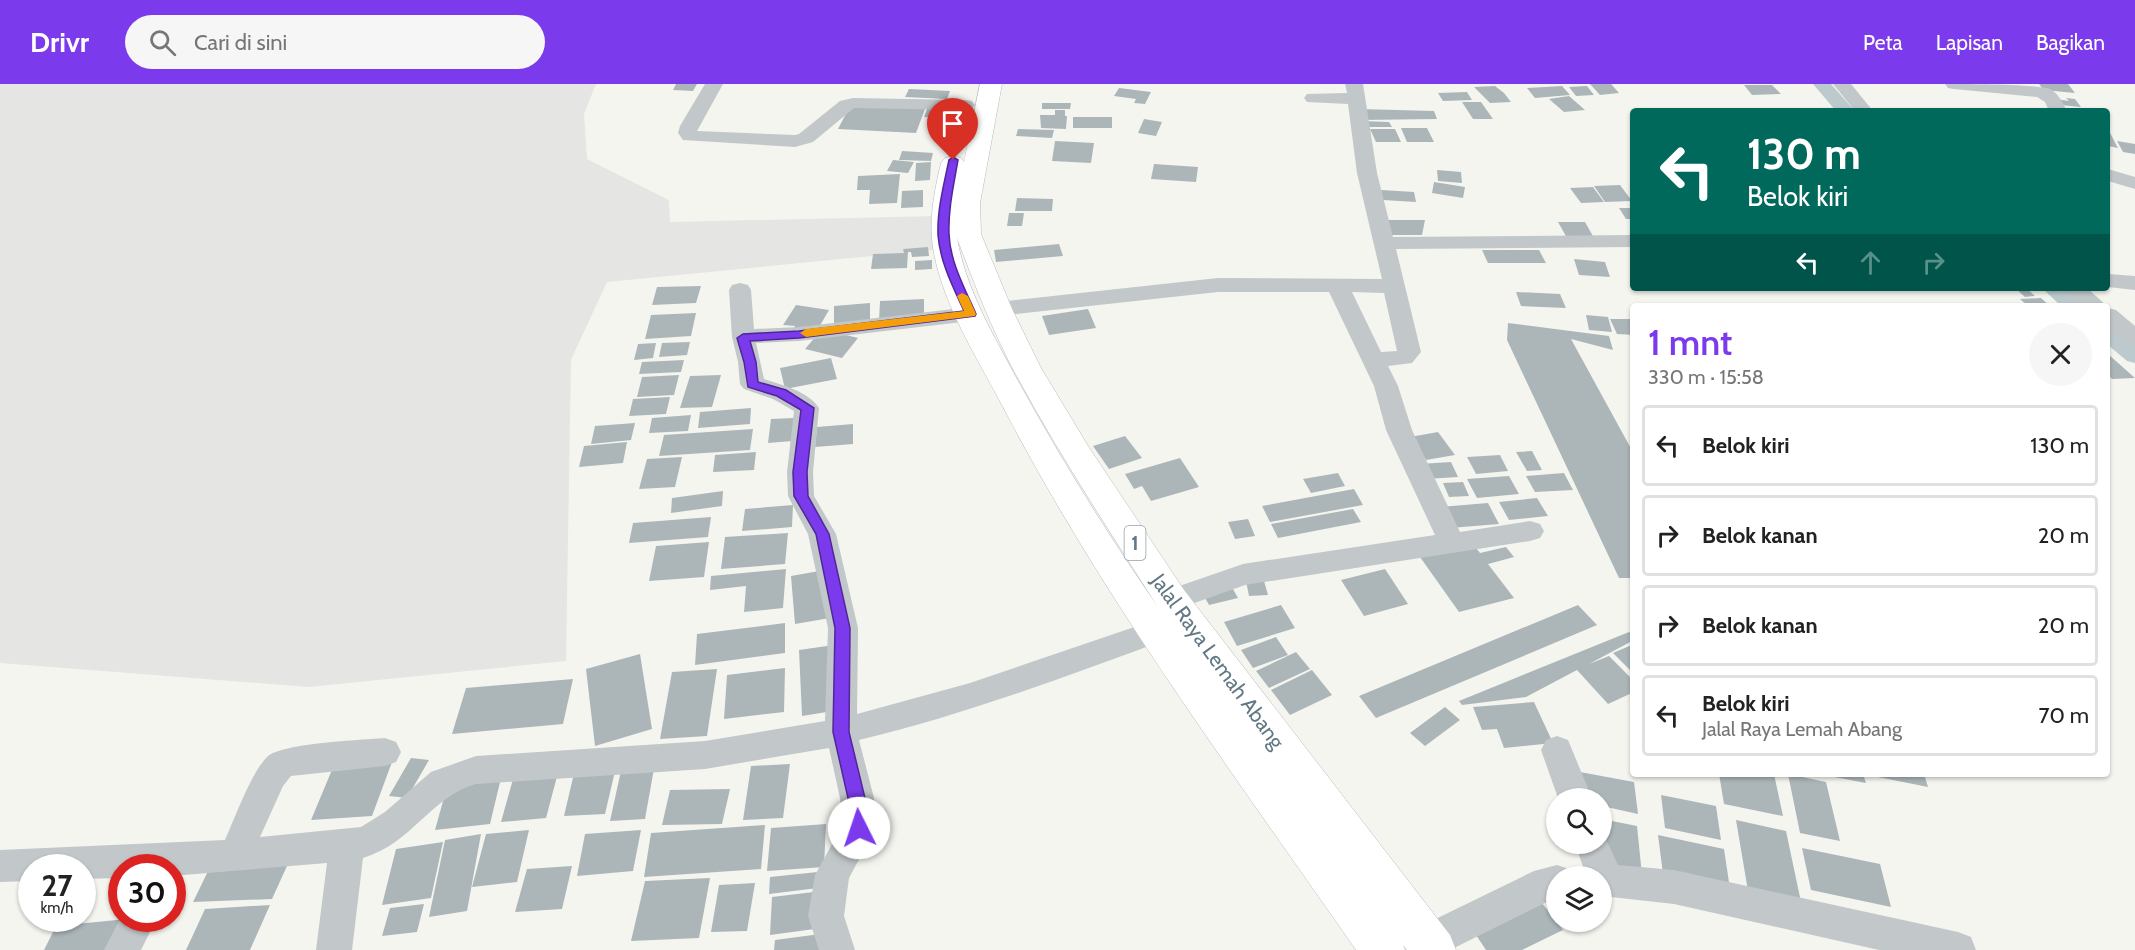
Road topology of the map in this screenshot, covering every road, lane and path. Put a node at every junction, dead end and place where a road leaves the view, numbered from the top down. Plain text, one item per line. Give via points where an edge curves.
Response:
1 (714, 84) edge
2 (991, 84) edge
3 (1842, 84) edge
4 (1953, 84) edge
5 (1355, 91) edge
6 (968, 94) edge
7 (1313, 98) dead end
8 (1862, 108) edge
9 (2056, 108) edge
10 (2110, 177) edge
11 (2135, 183) edge
12 (1630, 241) edge
13 (1383, 243) junction
14 (2110, 281) edge
15 (2135, 283) edge
16 (1337, 285) junction
17 (1394, 286) junction
18 (740, 290) dead end
19 (2077, 291) edge
20 (2092, 303) edge
21 (985, 311) junction
22 (2110, 317) edge
23 (743, 338) junction
24 (2135, 338) edge
25 (1373, 360) junction
26 (1530, 531) dead end
27 (1451, 541) junction
28 (1172, 600) junction
29 (1155, 632) junction
30 (841, 732) junction
31 (1557, 750) dead end
32 (385, 752) dead end
33 (1571, 788) edge
34 (348, 846) junction
35 (235, 855) junction
36 (186, 861) edge
37 (108, 865) edge
38 (0, 866) edge
39 (1612, 881) edge
40 (1546, 883) edge
41 (131, 932) edge
42 (1431, 946) edge
43 (122, 950) edge
44 (334, 950) edge
45 (837, 950) edge
46 (1383, 950) edge
47 (1958, 950) edge

1 - 6 street via 689,126 690,136 795,141 806,138 853,103
2 - 21 highway, Jalal Raya Lemah Abang / 1 via 968,203 968,234
3 - 8 street
4 - 9 street via 2042,92
5 - 7 street
5 - 13 street via 1366,174
6 - 21 highway, Jalal Raya Lemah Abang / 1 via 949,178 944,236 951,270
10 - 11 street
12 - 13 street
13 - 17 street
14 - 15 street
16 - 17 street
16 - 21 street via 1218,285
16 - 25 street
17 - 25 street via 1409,352 1401,359
18 - 23 street
19 - 20 street
21 - 23 street
21 - 28 highway, Jalal Raya Lemah Abang / 1 via 1027,368
21 - 29 highway, Jalal Raya Lemah Abang / 1 via 1020,413 1059,482
22 - 24 street
23 - 30 street via 752,384 782,393 807,408 801,496 822,534 843,628
25 - 27 street
26 - 27 street
27 - 28 street via 1244,575
28 - 42 highway, Jalal Raya Lemah Abang / 1
29 - 30 street via 996,688
29 - 46 highway, Jalal Raya Lemah Abang / 1
30 - 34 street via 702,754 456,773 370,840
30 - 45 street via 859,828 832,876 826,916
31 - 33 street
32 - 35 street via 280,765
34 - 35 street
34 - 44 street
35 - 36 street
37 - 38 street
39 - 47 street via 1674,887
40 - 42 street
41 - 43 street

